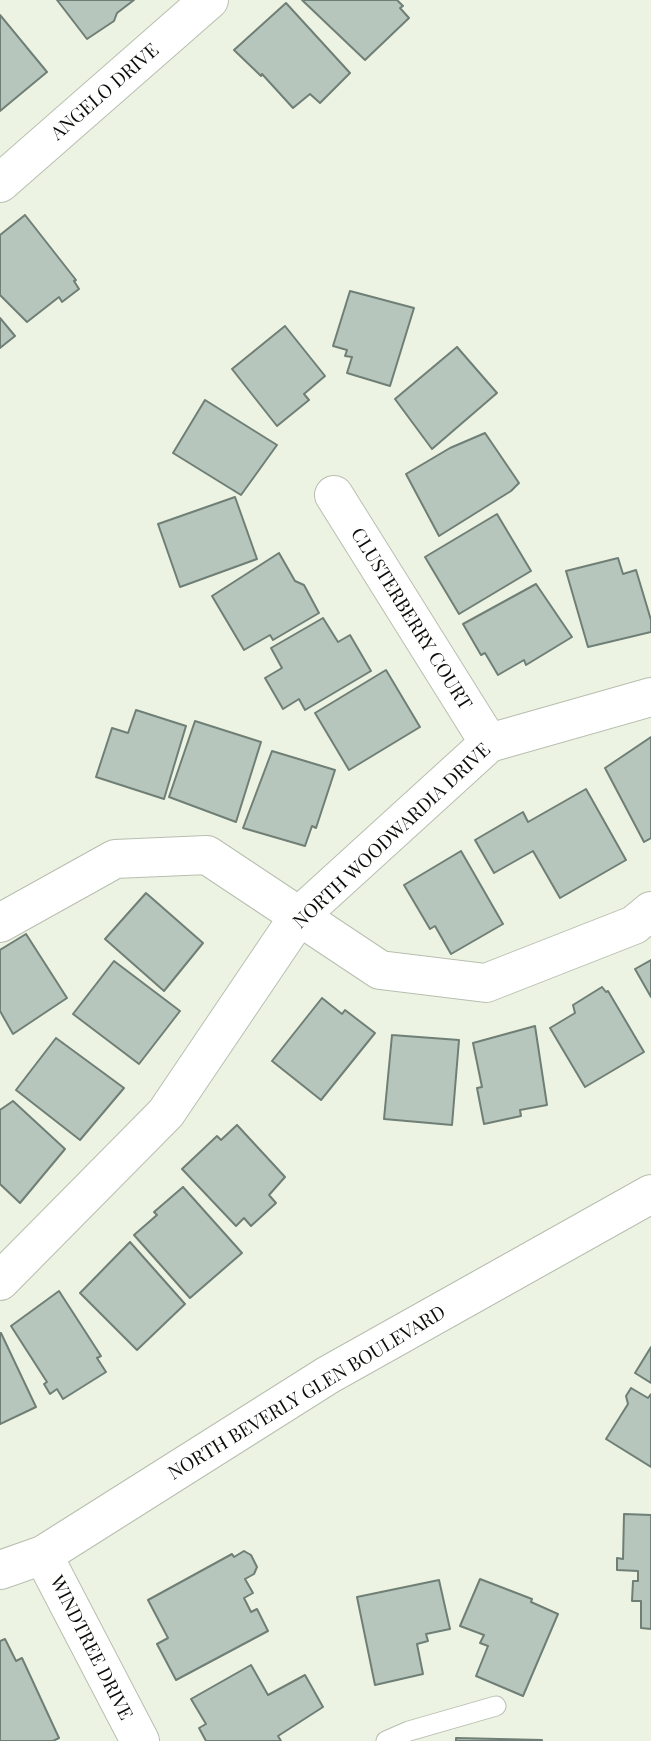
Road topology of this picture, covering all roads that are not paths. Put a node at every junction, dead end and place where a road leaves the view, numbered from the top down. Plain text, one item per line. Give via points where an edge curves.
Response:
1 (209, 0) edge
2 (0, 183) edge
3 (334, 495) dead end
4 (651, 698) edge
5 (489, 743) junction
6 (651, 911) edge
7 (299, 916) junction
8 (0, 923) edge
9 (651, 1194) edge
10 (0, 1281) edge
11 (43, 1555) junction
12 (0, 1570) edge
13 (496, 1706) dead end
14 (140, 1741) edge
15 (386, 1741) edge

1 - 2 street, ANGELO DRIVE
3 - 5 street, CLUSTERBERRY COURT
4 - 5 street, NORTH WOODWARDIA DRIVE
5 - 7 street, NORTH WOODWARDIA DRIVE
6 - 7 street via 634,925 486,983 380,970
7 - 8 street via 207,855 114,859
7 - 10 street, NORTH WOODWARDIA DRIVE via 166,1113
9 - 11 street, NORTH BEVERLY GLEN BOULEVARD via 328,1375
11 - 12 street, NORTH BEVERLY GLEN BOULEVARD
11 - 14 street, WINDTREE DRIVE
13 - 15 lane

